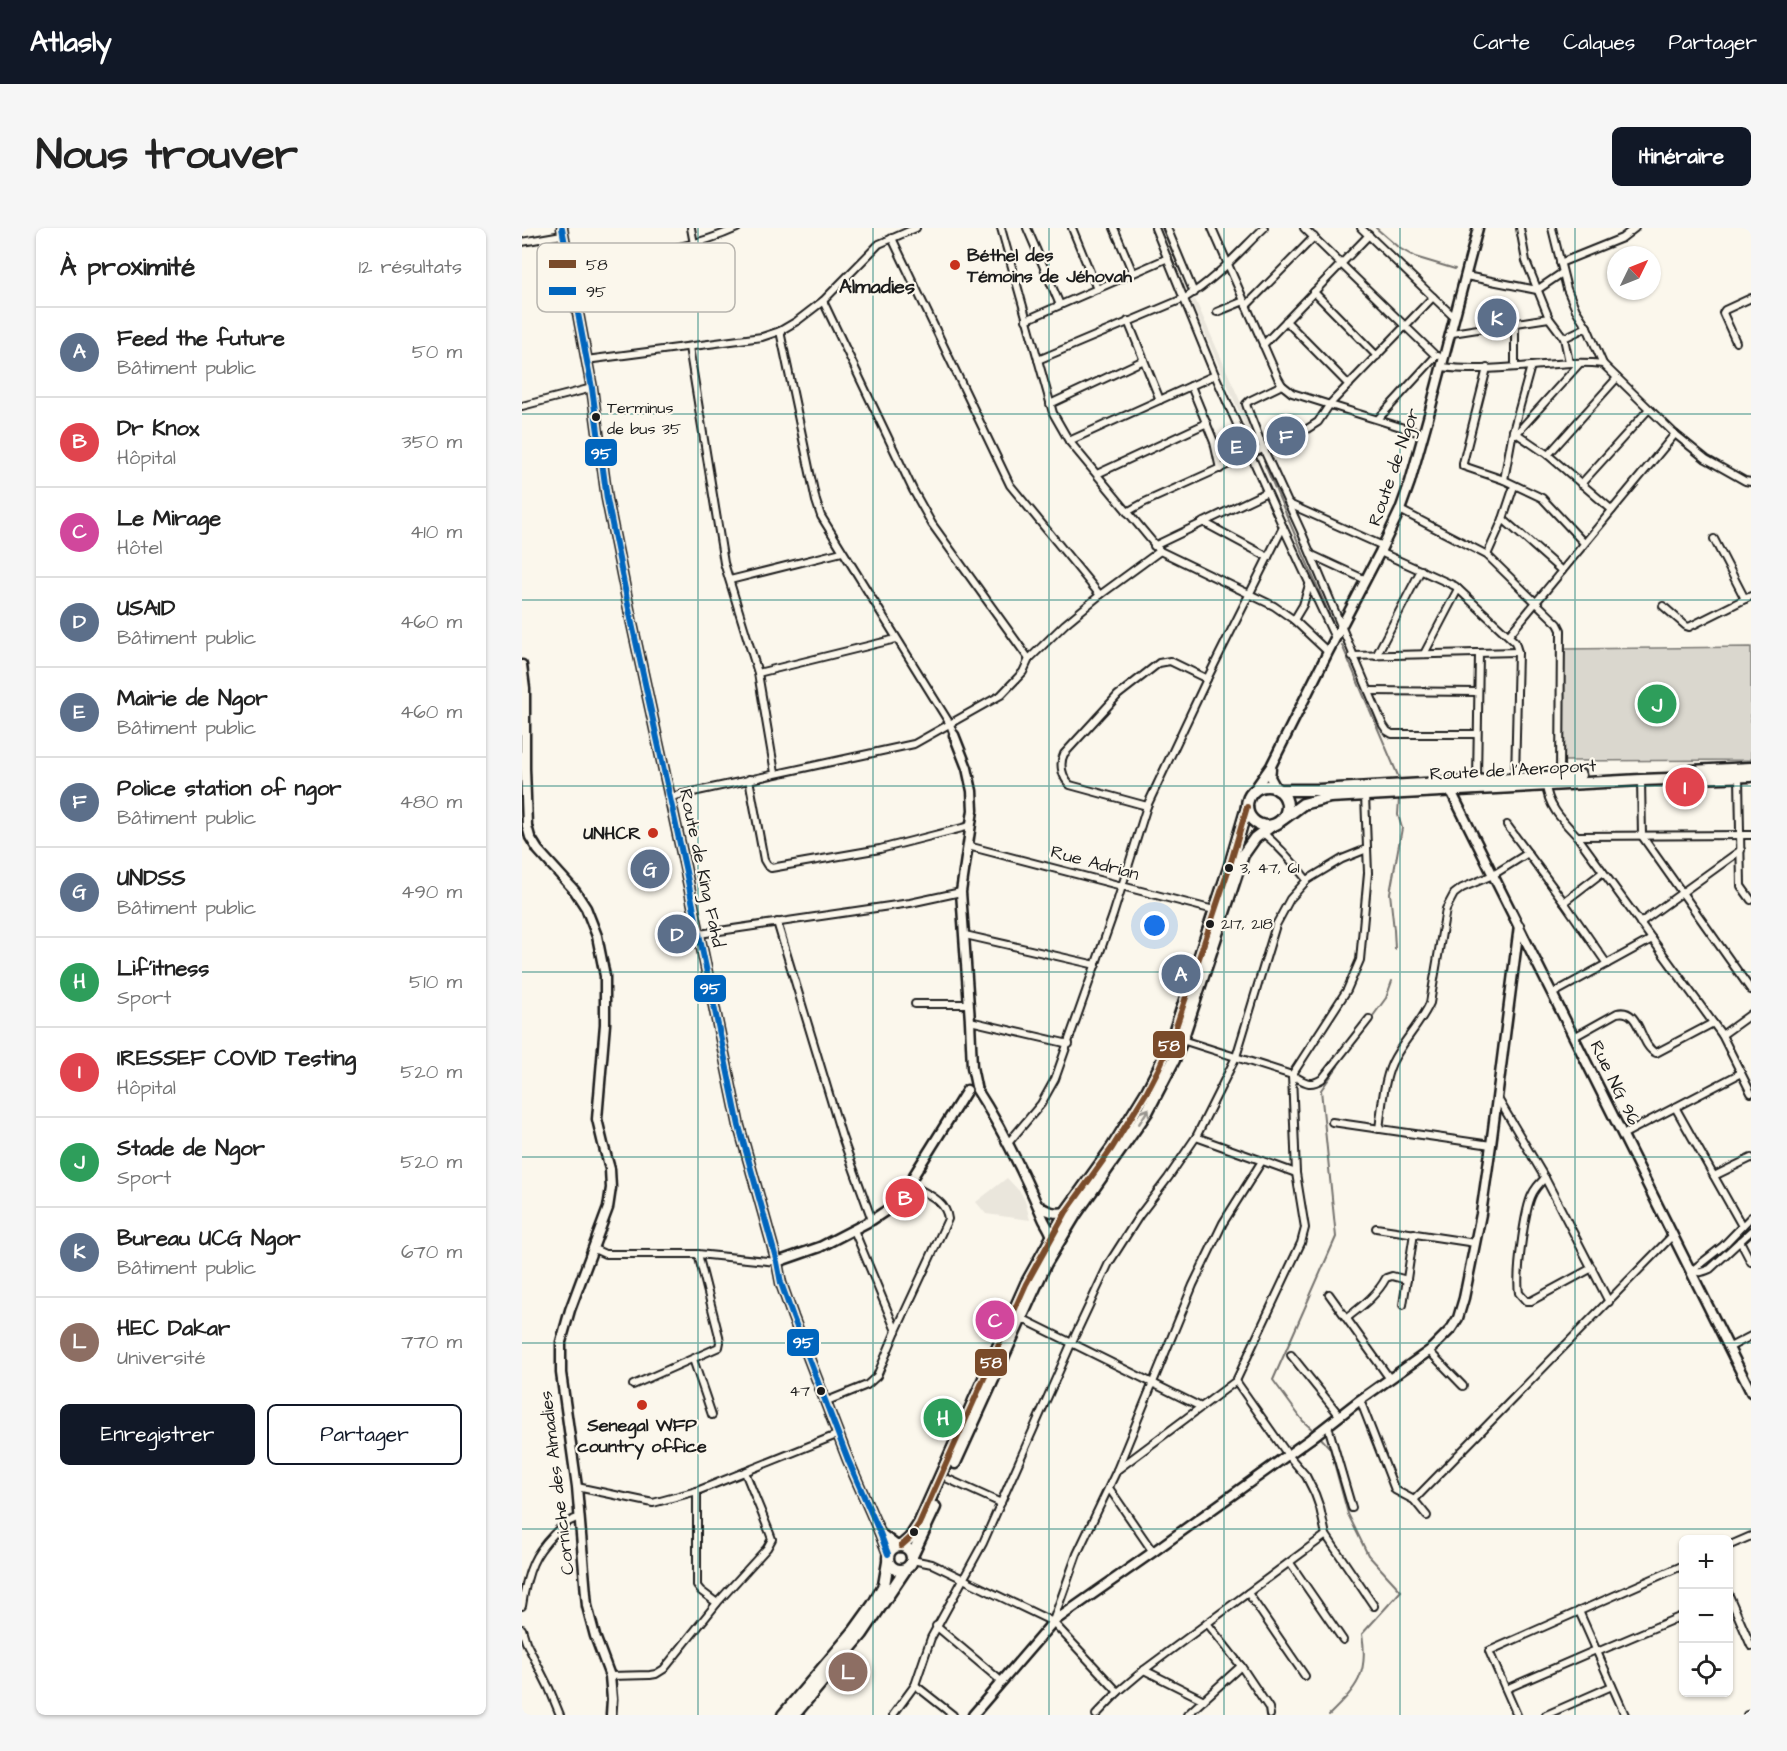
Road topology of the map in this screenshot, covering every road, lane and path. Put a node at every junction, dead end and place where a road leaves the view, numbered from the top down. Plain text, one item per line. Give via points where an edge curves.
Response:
1 (691, 228) edge
2 (737, 228) edge
3 (916, 228) edge
4 (1001, 228) edge
5 (1027, 228) edge
6 (1072, 228) edge
7 (1114, 228) edge
8 (1155, 228) edge
9 (1167, 228) edge
10 (1212, 228) edge
11 (1264, 228) edge
12 (1304, 228) edge
13 (1361, 228) edge
14 (1478, 228) edge
15 (1520, 228) edge
16 (1552, 228) edge
17 (1635, 228) edge
18 (562, 232) edge
19 (1369, 235) junction
20 (1314, 237) junction
21 (892, 238) junction
22 (522, 242) edge
23 (694, 243) edge
24 (697, 243) edge
25 (1168, 258) junction
26 (1560, 263) junction
27 (1227, 264) junction
28 (1341, 264) junction
29 (1133, 273) junction
30 (1562, 273) junction
31 (1466, 276) junction
32 (1097, 289) junction
33 (1537, 290) junction
34 (1194, 292) junction
35 (1314, 292) junction
36 (1433, 297) junction
37 (1185, 298) junction
38 (1751, 298) edge
39 (823, 301) junction
40 (1245, 303) junction
41 (1060, 305) junction
42 (577, 312) edge
43 (1217, 312) dead end
44 (1550, 318) junction
45 (1456, 319) junction
46 (1026, 320) junction
47 (1128, 321) junction
48 (1286, 321) junction
49 (1515, 323) junction
50 (1405, 326) junction
51 (1587, 327) junction
52 (780, 331) junction
53 (1452, 333) junction
54 (1564, 338) junction
55 (1736, 342) dead end
56 (1263, 345) junction
57 (689, 347) junction
58 (1377, 356) junction
59 (1441, 356) junction
60 (586, 360) junction
61 (1038, 360) junction
62 (1144, 360) junction
63 (1569, 362) junction
64 (1580, 363) junction
65 (1603, 364) junction
66 (1442, 366) junction
67 (1531, 366) junction
68 (1515, 367) junction
69 (1487, 368) junction
70 (1215, 375) junction
71 (1617, 378) junction
72 (1349, 385) junction
73 (1191, 386) junction
74 (1282, 386) junction
75 (592, 388) junction
76 (1160, 400) junction
77 (1050, 404) junction
78 (1330, 404) junction
79 (522, 406) edge
80 (1649, 409) junction
81 (1379, 418) junction
82 (1206, 423) junction
83 (1515, 432) junction
84 (1424, 434) junction
85 (1675, 434) junction
86 (1069, 441) junction
87 (1263, 448) junction
88 (1251, 455) junction
89 (1548, 455) junction
90 (1220, 469) junction
91 (1097, 474) junction
92 (1504, 480) junction
93 (1751, 482) edge
94 (1581, 484) junction
95 (1514, 486) junction
96 (1267, 492) junction
97 (1289, 504) junction
98 (1400, 510) junction
99 (1612, 510) junction
100 (1127, 512) junction
101 (1503, 519) junction
102 (1203, 522) junction
103 (1282, 527) junction
104 (1714, 539) dead end
105 (1584, 543) junction
106 (1154, 546) junction
107 (1382, 549) junction
108 (1160, 551) junction
109 (842, 552) junction
110 (1311, 555) junction
111 (1487, 555) junction
112 (1268, 558) junction
113 (1420, 570) junction
114 (1562, 571) junction
115 (730, 580) junction
116 (1366, 580) junction
117 (1310, 585) junction
118 (1458, 589) junction
119 (1250, 594) junction
120 (1100, 595) junction
121 (1749, 599) edge
122 (1536, 602) junction
123 (1663, 606) dead end
124 (1294, 620) junction
125 (1341, 628) junction
126 (1509, 634) junction
127 (896, 639) junction
128 (1335, 639) junction
129 (1328, 652) junction
130 (1518, 652) junction
131 (1479, 653) junction
132 (1424, 654) junction
133 (1353, 656) junction
134 (1376, 656) junction
135 (1029, 659) junction
136 (522, 665) edge
137 (758, 673) junction
138 (1207, 679) junction
139 (1369, 691) junction
140 (1478, 692) junction
141 (950, 724) junction
142 (1478, 734) junction
143 (954, 735) joint
144 (524, 748) edge
145 (1271, 766) junction
146 (1751, 768) edge
147 (775, 773) junction
148 (1560, 776) junction
149 (1751, 776) edge
150 (1739, 777) junction
151 (1515, 778) junction
152 (749, 779) junction
153 (1477, 780) junction
154 (1641, 780) junction
155 (1546, 784) junction
156 (1277, 789) junction
157 (1450, 789) junction
158 (1252, 793) junction
159 (1365, 795) junction
160 (670, 797) junction
161 (1148, 806) junction
162 (1247, 807) junction
163 (1283, 819) junction
164 (1507, 825) dead end
165 (970, 826) junction
166 (1267, 829) junction
167 (1741, 835) junction
168 (1751, 835) edge
169 (1642, 836) junction
170 (1577, 837) junction
171 (968, 846) junction
172 (1367, 849) junction
173 (1741, 850) junction
174 (1528, 854) junction
175 (1603, 872) junction
176 (1493, 875) junction
177 (1307, 880) junction
178 (1122, 885) junction
179 (1751, 885) edge
180 (1741, 886) junction
181 (961, 892) junction
182 (1681, 894) junction
183 (1751, 900) edge
184 (1564, 902) junction
185 (1214, 910) junction
186 (777, 922) junction
187 (1640, 923) junction
188 (1519, 926) junction
189 (699, 934) junction
190 (965, 935) junction
191 (1652, 939) junction
192 (1607, 964) junction
193 (1096, 965) junction
194 (1751, 990) edge
195 (1552, 994) junction
196 (915, 1004) dead end
197 (968, 1004) junction
198 (1751, 1014) edge
199 (1368, 1019) dead end
200 (970, 1022) junction
201 (1713, 1023) junction
202 (1722, 1035) junction
203 (1574, 1037) junction
204 (1182, 1040) junction
205 (1069, 1044) junction
206 (1236, 1057) junction
207 (1741, 1072) junction
208 (1292, 1075) junction
209 (973, 1088) junction
210 (1751, 1093) edge
211 (1497, 1096) junction
212 (1676, 1107) junction
213 (1332, 1122) dead end
214 (1379, 1129) junction
215 (1622, 1135) junction
216 (1196, 1137) junction
217 (1008, 1142) junction
218 (1491, 1145) junction
219 (1751, 1158) edge
220 (1262, 1161) junction
221 (1296, 1173) junction
222 (1714, 1176) junction
223 (1545, 1178) junction
224 (909, 1184) junction
225 (1038, 1206) junction
226 (1066, 1212) junction
227 (1751, 1217) edge
228 (872, 1220) junction
229 (1742, 1226) junction
230 (1376, 1228) dead end
231 (854, 1230) junction
232 (1751, 1231) edge
233 (1414, 1233) junction
234 (1672, 1236) junction
235 (1052, 1237) junction
236 (1740, 1241) junction
237 (1475, 1242) junction
238 (594, 1249) junction
239 (698, 1254) junction
240 (777, 1262) junction
241 (1751, 1262) edge
242 (1592, 1268) junction
243 (1691, 1271) junction
244 (1407, 1280) junction
245 (1329, 1294) dead end
246 (1609, 1302) junction
247 (1403, 1305) dead end
248 (1021, 1318) junction
249 (1347, 1318) junction
250 (896, 1331) junction
251 (1751, 1336) edge
252 (1072, 1342) junction
253 (1728, 1348) junction
254 (1429, 1351) junction
255 (1291, 1355) dead end
256 (693, 1359) junction
257 (1390, 1378) junction
258 (1236, 1382) junction
259 (1152, 1383) junction
260 (633, 1385) dead end
261 (1463, 1386) dead end
262 (1751, 1392) edge
263 (1360, 1400) junction
264 (826, 1401) junction
265 (1201, 1407) junction
266 (712, 1415) dead end
267 (1340, 1416) junction
268 (1326, 1427) junction
269 (838, 1434) junction
270 (1288, 1455) junction
271 (1117, 1470) junction
272 (745, 1472) junction
273 (948, 1479) junction
274 (578, 1487) junction
275 (1108, 1488) junction
276 (697, 1491) junction
277 (1414, 1500) junction
278 (1001, 1503) junction
279 (1352, 1509) dead end
280 (1427, 1516) dead end
281 (580, 1518) junction
282 (880, 1533) junction
283 (1326, 1535) junction
284 (1751, 1536) edge
285 (1733, 1544) edge
286 (899, 1546) junction
287 (1153, 1552) junction
288 (888, 1558) junction
289 (912, 1558) junction
290 (1290, 1563) junction
291 (1679, 1567) edge
292 (904, 1570) junction
293 (962, 1580) junction
294 (1248, 1593) junction
295 (717, 1604) junction
296 (1733, 1604) edge
297 (522, 1606) edge
298 (1374, 1606) dead end
299 (1579, 1611) junction
300 (1679, 1617) edge
301 (1053, 1622) junction
302 (1207, 1623) junction
303 (1751, 1625) edge
304 (936, 1626) junction
305 (1743, 1628) junction
306 (522, 1629) edge
307 (1343, 1640) dead end
308 (1751, 1646) edge
309 (1596, 1651) junction
310 (1241, 1665) junction
311 (1144, 1670) junction
312 (610, 1676) junction
313 (1305, 1676) dead end
314 (1001, 1681) junction
315 (915, 1685) junction
316 (1612, 1686) junction
317 (1506, 1689) junction
318 (1118, 1692) junction
319 (1204, 1700) junction
320 (560, 1715) edge
321 (611, 1715) edge
322 (783, 1715) edge
323 (794, 1715) edge
324 (893, 1715) edge
325 (953, 1715) edge
326 (973, 1715) edge
327 (1096, 1715) edge
328 (1187, 1715) edge
329 (1270, 1715) edge
330 (1518, 1715) edge
331 (1546, 1715) edge
332 (1625, 1715) edge

1 - 23 street
2 - 24 street
3 - 21 street
4 - 46 street
5 - 41 street
6 - 32 street
7 - 29 street
8 - 25 street
9 - 34 street
10 - 27 street
11 - 27 street
12 - 20 street
13 - 19 street
14 - 31 street, Route de Ngor
15 - 33 street
16 - 26 street
17 - 26 street via 1622,238
18 - 22 street
19 - 28 street
19 - 36 street
20 - 28 street
20 - 40 street
21 - 39 street via 875,247
21 - 120 street via 1010,485
25 - 29 street
25 - 37 street
26 - 30 street
27 - 34 street
27 - 40 street
28 - 35 street
28 - 50 street
29 - 32 street
30 - 33 street
30 - 51 street via 1571,301
31 - 33 street
31 - 45 street, Route de Ngor
32 - 41 street
33 - 44 street
34 - 37 street
35 - 48 street
35 - 58 street
36 - 45 street
36 - 50 street
37 - 47 street
37 - 70 street
38 - 55 street via 1723,313
39 - 52 street
39 - 135 street via 932,524
40 - 43 street
40 - 56 street
41 - 46 street
42 - 60 street, Route de King Fahd
44 - 49 street
44 - 54 street
45 - 53 street, Route de Ngor
46 - 61 street
47 - 61 street
47 - 62 street
48 - 56 street
48 - 72 street
49 - 53 street
49 - 68 street
50 - 58 street
50 - 59 street
51 - 54 street
51 - 65 street
52 - 57 street
52 - 109 street via 816,501
53 - 59 street, Route de Ngor
54 - 63 street
56 - 74 street
57 - 60 street
57 - 115 street
58 - 72 street
59 - 66 street, Route de Ngor
59 - 81 street
60 - 75 street, Route de King Fahd
61 - 77 street
62 - 76 street
62 - 77 street
63 - 64 street
63 - 67 street
64 - 65 street
64 - 83 street
65 - 71 street
66 - 69 street
66 - 84 street, Route de Ngor
67 - 68 street
67 - 83 street
68 - 69 street
69 - 92 street via 1463,465
70 - 73 street
70 - 88 street
71 - 80 street
71 - 89 street
72 - 78 street
73 - 76 street
73 - 82 street
74 - 78 street via 1292,393
74 - 87 street via 1246,404
75 - 79 street
75 - 160 street, Route de King Fahd via 607,499
76 - 86 street
77 - 86 street
78 - 81 street
78 - 87 street via 1318,422
80 - 85 street
80 - 94 street
81 - 84 street
82 - 90 street
82 - 91 street
83 - 89 street
83 - 92 street
84 - 98 street, Route de Ngor
85 - 93 street via 1706,459
85 - 99 street
86 - 91 street
87 - 88 street
87 - 97 street
88 - 90 street
88 - 96 street
89 - 94 street
90 - 100 street
91 - 100 street
92 - 95 street
94 - 99 street
95 - 101 street
95 - 105 street via 1542,498
96 - 102 street
96 - 103 street
97 - 107 street
97 - 110 street
98 - 107 street, Route de Ngor
98 - 111 street
99 - 105 street
100 - 106 street
101 - 111 street
101 - 114 street
102 - 106 street
102 - 112 street
103 - 112 street
103 - 117 street
104 - 121 street
105 - 114 street
106 - 108 street
107 - 113 street
107 - 116 street, Route de Ngor
108 - 119 street
108 - 120 street
109 - 115 street
109 - 127 street
110 - 116 street
110 - 125 street
111 - 122 street
112 - 119 street
113 - 118 street
113 - 134 street
114 - 122 street
115 - 137 street
116 - 125 street, Route de Ngor
117 - 124 street
117 - 128 street
118 - 126 street
118 - 132 street
119 - 124 street
119 - 138 street
120 - 135 street
121 - 123 street via 1689,627
122 - 126 street
122 - 148 street via 1561,629
124 - 129 street
125 - 128 street, Route de Ngor
125 - 133 street
126 - 130 street
127 - 137 street
127 - 141 street
128 - 129 street, Route de Ngor
129 - 145 street, Route de Ngor
130 - 131 street
130 - 151 street
131 - 132 street
131 - 140 street
132 - 134 street
133 - 134 street
133 - 139 street
135 - 141 street via 1023,672 1001,694
136 - 144 street, Corniche des Almadies
137 - 147 street
138 - 161 street
138 - 161 street via 1170,661 1159,663 1118,694 1061,759 1070,785
139 - 140 street
139 - 142 street via 1383,725 1392,734
140 - 142 street
141 - 143 street
141 - 147 street via 914,744
142 - 153 street
143 - 165 street via 972,791 974,810
144 - 238 street, Corniche des Almadies via 530,837 586,908 606,976 597,1119 612,1183
145 - 156 street via 1270,777
145 - 158 street, Route de Ngor
146 - 148 highway, Route de l'Aeroport
147 - 152 street
148 - 151 highway, Route de l'Aeroport
149 - 150 highway, Route de l'Aeroport
150 - 154 highway, Route de l'Aeroport
150 - 167 street
151 - 153 highway, Route de l'Aeroport
152 - 160 street
152 - 165 street via 764,860 771,868 880,849
153 - 156 highway, Route de l'Aeroport
154 - 155 highway, Route de l'Aeroport
154 - 169 street
155 - 157 highway, Route de l'Aeroport
155 - 170 street via 1550,804
156 - 158 highway via 1263,787
156 - 163 highway via 1287,803
157 - 159 highway, Route de l'Aeroport
157 - 176 street, Rue NG 96
158 - 162 highway
159 - 163 highway, Route de l'Aeroport via 1316,799
159 - 172 street
160 - 189 street, Route de King Fahd
161 - 178 street
162 - 166 highway via 1251,818
162 - 185 highway
163 - 166 highway
164 - 174 street
165 - 171 street
166 - 177 street
166 - 204 highway via 1249,845 1240,864
167 - 168 street
167 - 169 street
167 - 173 street
169 - 170 street
169 - 182 street
170 - 175 street
171 - 178 street, Rue Adrian
171 - 181 street
172 - 177 street
172 - 208 street via 1360,960 1347,990
173 - 180 street
173 - 182 street
174 - 176 street
174 - 184 street
175 - 184 street
175 - 187 street
176 - 188 street, Rue NG 96
176 - 214 street via 1462,888 1449,900 1430,1003 1390,1070
177 - 206 street via 1290,899 1276,926
178 - 185 street, Rue Adrian
178 - 193 street
179 - 180 street
180 - 183 street
181 - 186 street
181 - 190 street
182 - 187 street
182 - 194 street
184 - 192 street
185 - 226 highway via 1159,1068 1112,1148
186 - 189 street
186 - 228 street via 842,1137
187 - 191 street
188 - 195 street, Rue NG 96
188 - 211 street
189 - 240 street, Route de King Fahd via 739,1126
190 - 193 street
190 - 197 street
191 - 192 street
191 - 201 street
192 - 195 street
193 - 205 street
195 - 203 street, Rue NG 96
196 - 197 street
197 - 200 street
198 - 202 street
199 - 208 street via 1322,1079 1308,1084
200 - 205 street
200 - 209 street
201 - 202 street
201 - 203 street via 1656,1053 1649,1049 1635,1021 1624,1011
202 - 207 street
203 - 215 street, Rue NG 96
204 - 206 street
248 -> 204 highway via 1067,1227 1147,1112
205 - 217 street via 1048,1093
206 - 208 street
206 - 216 street
207 - 210 street
207 - 212 street
208 - 221 street
209 - 217 street
209 - 224 street via 960,1101
211 - 218 street
211 - 223 street
212 - 215 street
212 - 222 street
213 - 214 street
214 - 218 street
215 - 234 street, Rue NG 96
216 - 220 street
216 - 252 street via 1114,1254
217 - 225 street
218 - 237 street
219 - 222 street
220 - 221 street
220 - 259 street via 1223,1223
221 - 258 street via 1304,1235
222 - 229 street
223 - 242 street
223 - 242 street via 1535,1188 1529,1204 1519,1264 1519,1293 1531,1301
224 - 228 street via 896,1204
224 - 250 street via 941,1202 948,1219
225 - 226 street via 1057,1214
225 - 235 street
226 - 235 highway
227 - 229 street
228 - 231 street
229 - 243 street
230 - 233 street
231 - 240 street
231 - 250 street
232 - 236 street
233 - 237 street
233 - 244 street
234 - 243 street, Rue NG 96
234 - 246 street
235 - 286 highway via 1026,1284 919,1524
236 - 241 street
236 - 243 street via 1710,1269
237 - 254 street via 1458,1318
238 - 239 street via 605,1254
238 - 274 street, Corniche des Almadies via 561,1342 561,1373
239 - 240 street
239 - 256 street via 720,1342 716,1349
240 - 264 street, Route de King Fahd via 781,1283
242 - 246 street
243 - 253 street, Rue NG 96
244 - 247 street
244 - 249 street via 1386,1278 1373,1296
245 - 249 street
246 - 277 street
248 - 252 street
248 - 273 highway
249 - 257 street
250 - 264 street via 877,1376 867,1385
251 - 253 street
252 - 259 street
252 - 278 street
253 - 262 street, Rue NG 96
254 - 257 street
254 - 261 street
255 - 267 street
256 - 260 street
256 - 266 street
257 - 263 street
258 - 265 street
258 - 270 street
259 - 265 street
259 - 271 street
263 - 267 street
263 - 277 street via 1395,1490
264 - 269 street, Route de King Fahd
265 - 271 street
267 - 268 street
268 - 270 street
268 - 279 street
269 - 272 street
269 - 282 street, Route de King Fahd
270 - 283 street via 1315,1494
270 - 287 street
271 - 275 street
272 - 276 street
272 - 295 street via 772,1539
273 - 278 street
273 - 289 highway
274 - 276 street via 653,1503
274 - 281 street, Corniche des Almadies
275 - 287 street
275 - 301 street via 1077,1554
276 - 295 street via 697,1586
277 - 280 street
278 - 293 street
281 - 297 street via 559,1529 539,1552
281 - 312 street, Corniche des Almadies via 587,1606
282 - 286 street, Route de King Fahd
282 - 288 street, Route de King Fahd
283 - 290 street
283 - 298 street
284 - 285 street
286 - 288 highway via 891,1549
286 - 289 highway via 909,1549
287 - 301 street
288 - 292 highway via 891,1567
288 - 322 highway via 884,1585 873,1605
289 - 292 highway
289 - 293 street
290 - 294 street
290 - 307 street
291 - 299 street
292 - 323 highway via 862,1634
293 - 301 street
293 - 304 street
294 - 302 street
294 - 313 street
295 - 312 street via 660,1672
296 - 305 street
299 - 309 street
299 - 317 street via 1489,1651
300 - 309 street
301 - 314 street
301 - 318 street
302 - 310 street
302 - 311 street
303 - 305 street
304 - 314 street
304 - 315 street
305 - 308 street
306 - 320 street
309 - 316 street
309 - 317 street
310 - 319 street
310 - 329 street
311 - 318 street
311 - 319 street
312 - 321 street, Corniche des Almadies
314 - 326 street
315 - 324 street
315 - 325 street
316 - 331 street
316 - 332 street
317 - 330 street
318 - 327 street
319 - 328 street

